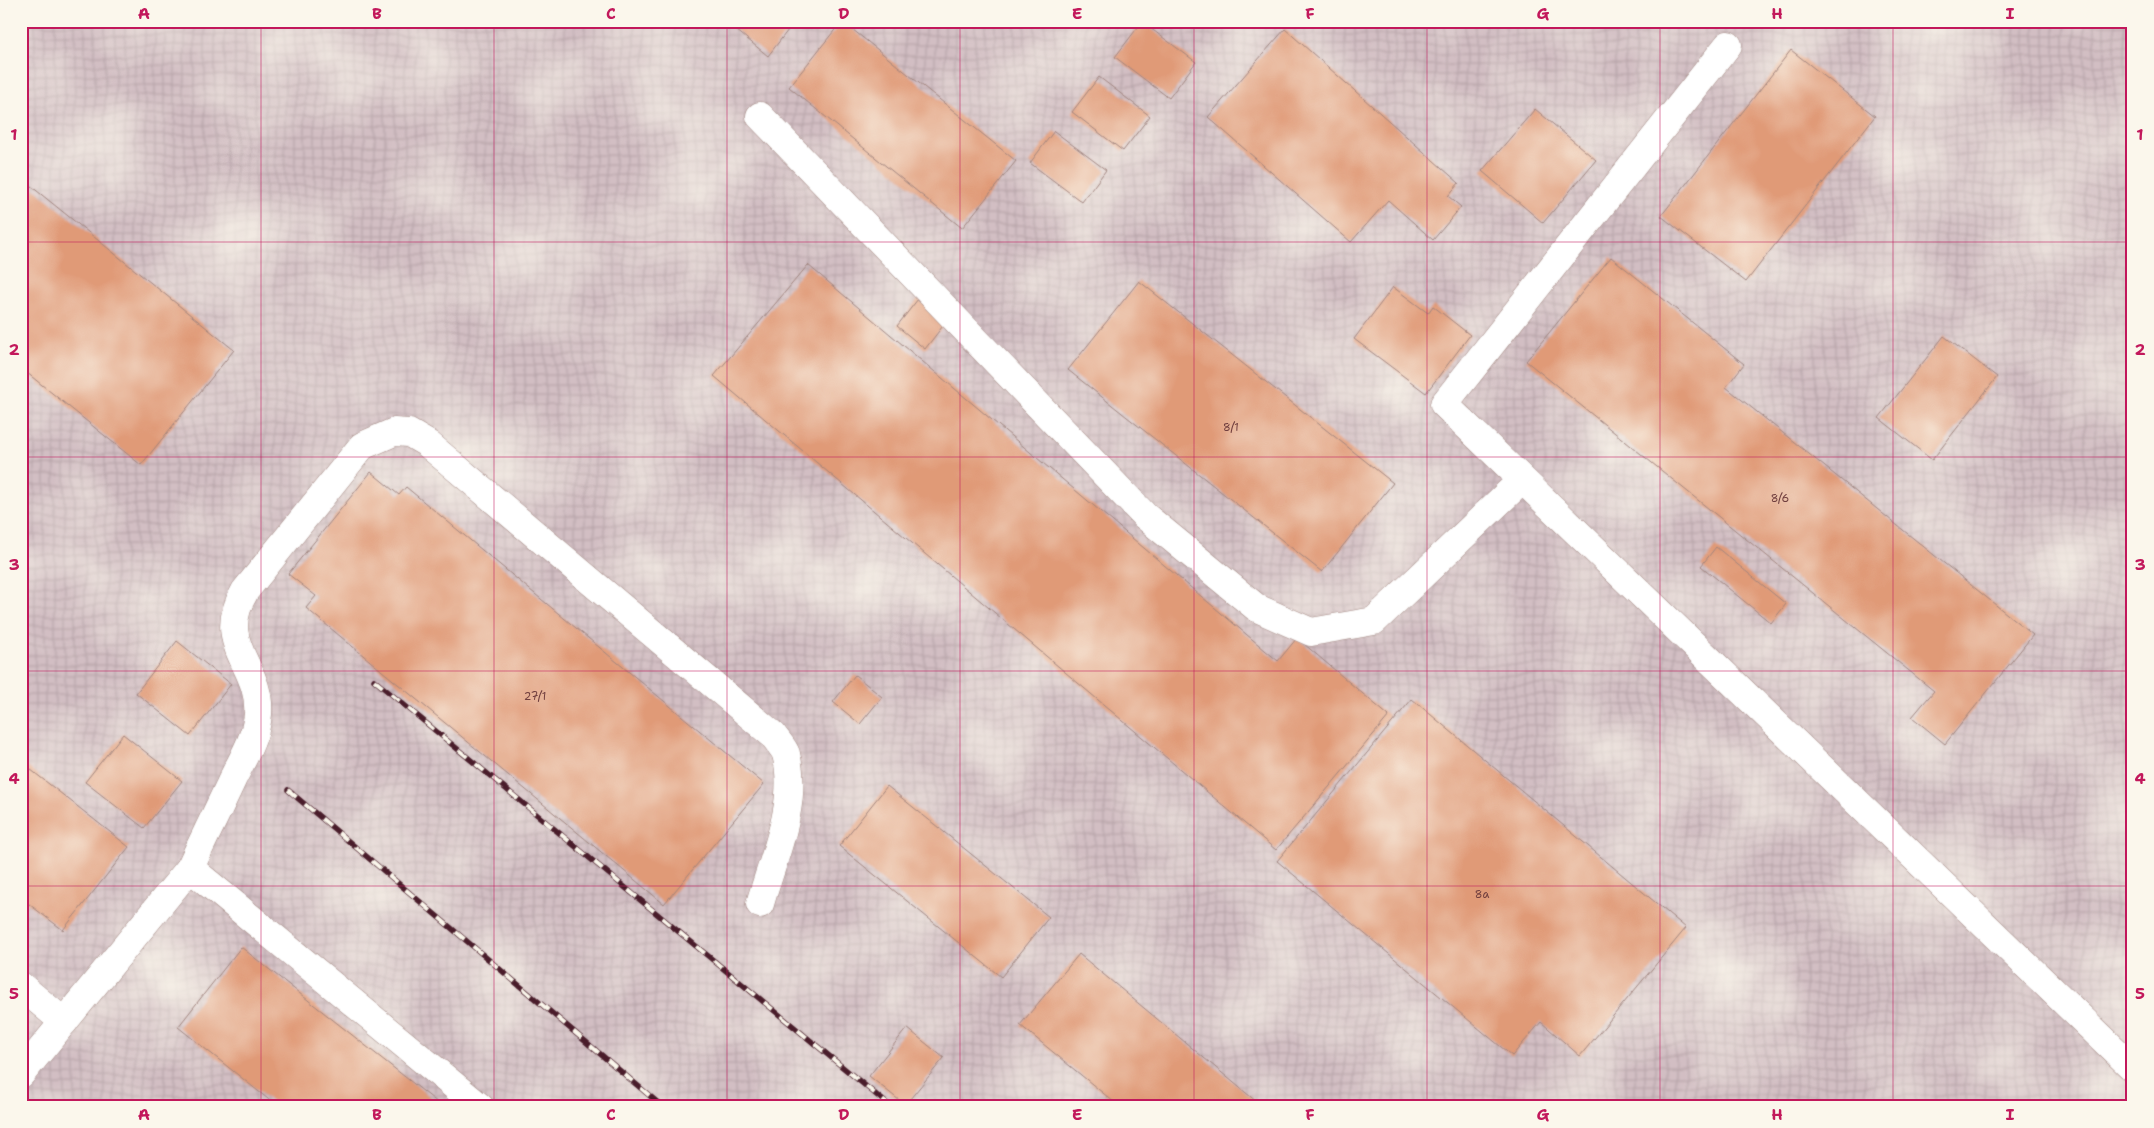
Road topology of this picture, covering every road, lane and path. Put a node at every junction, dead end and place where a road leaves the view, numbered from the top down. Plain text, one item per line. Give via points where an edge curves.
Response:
1 (1728, 45) dead end
2 (760, 116) dead end
3 (1522, 480) junction
4 (190, 868) junction
5 (760, 904) dead end
6 (21, 986) edge
7 (64, 1022) junction
8 (2133, 1068) edge
9 (21, 1074) edge
10 (480, 1107) edge

1 - 3 street via 1444,404
2 - 3 street via 1145,516 1257,608 1311,632 1374,622
3 - 8 street
4 - 5 street via 252,739 258,715 258,696 235,639 238,604 245,591 362,446 394,432 409,433 428,444 773,735 785,752 789,795 786,816
4 - 7 street
4 - 10 street
6 - 7 street
7 - 9 street

